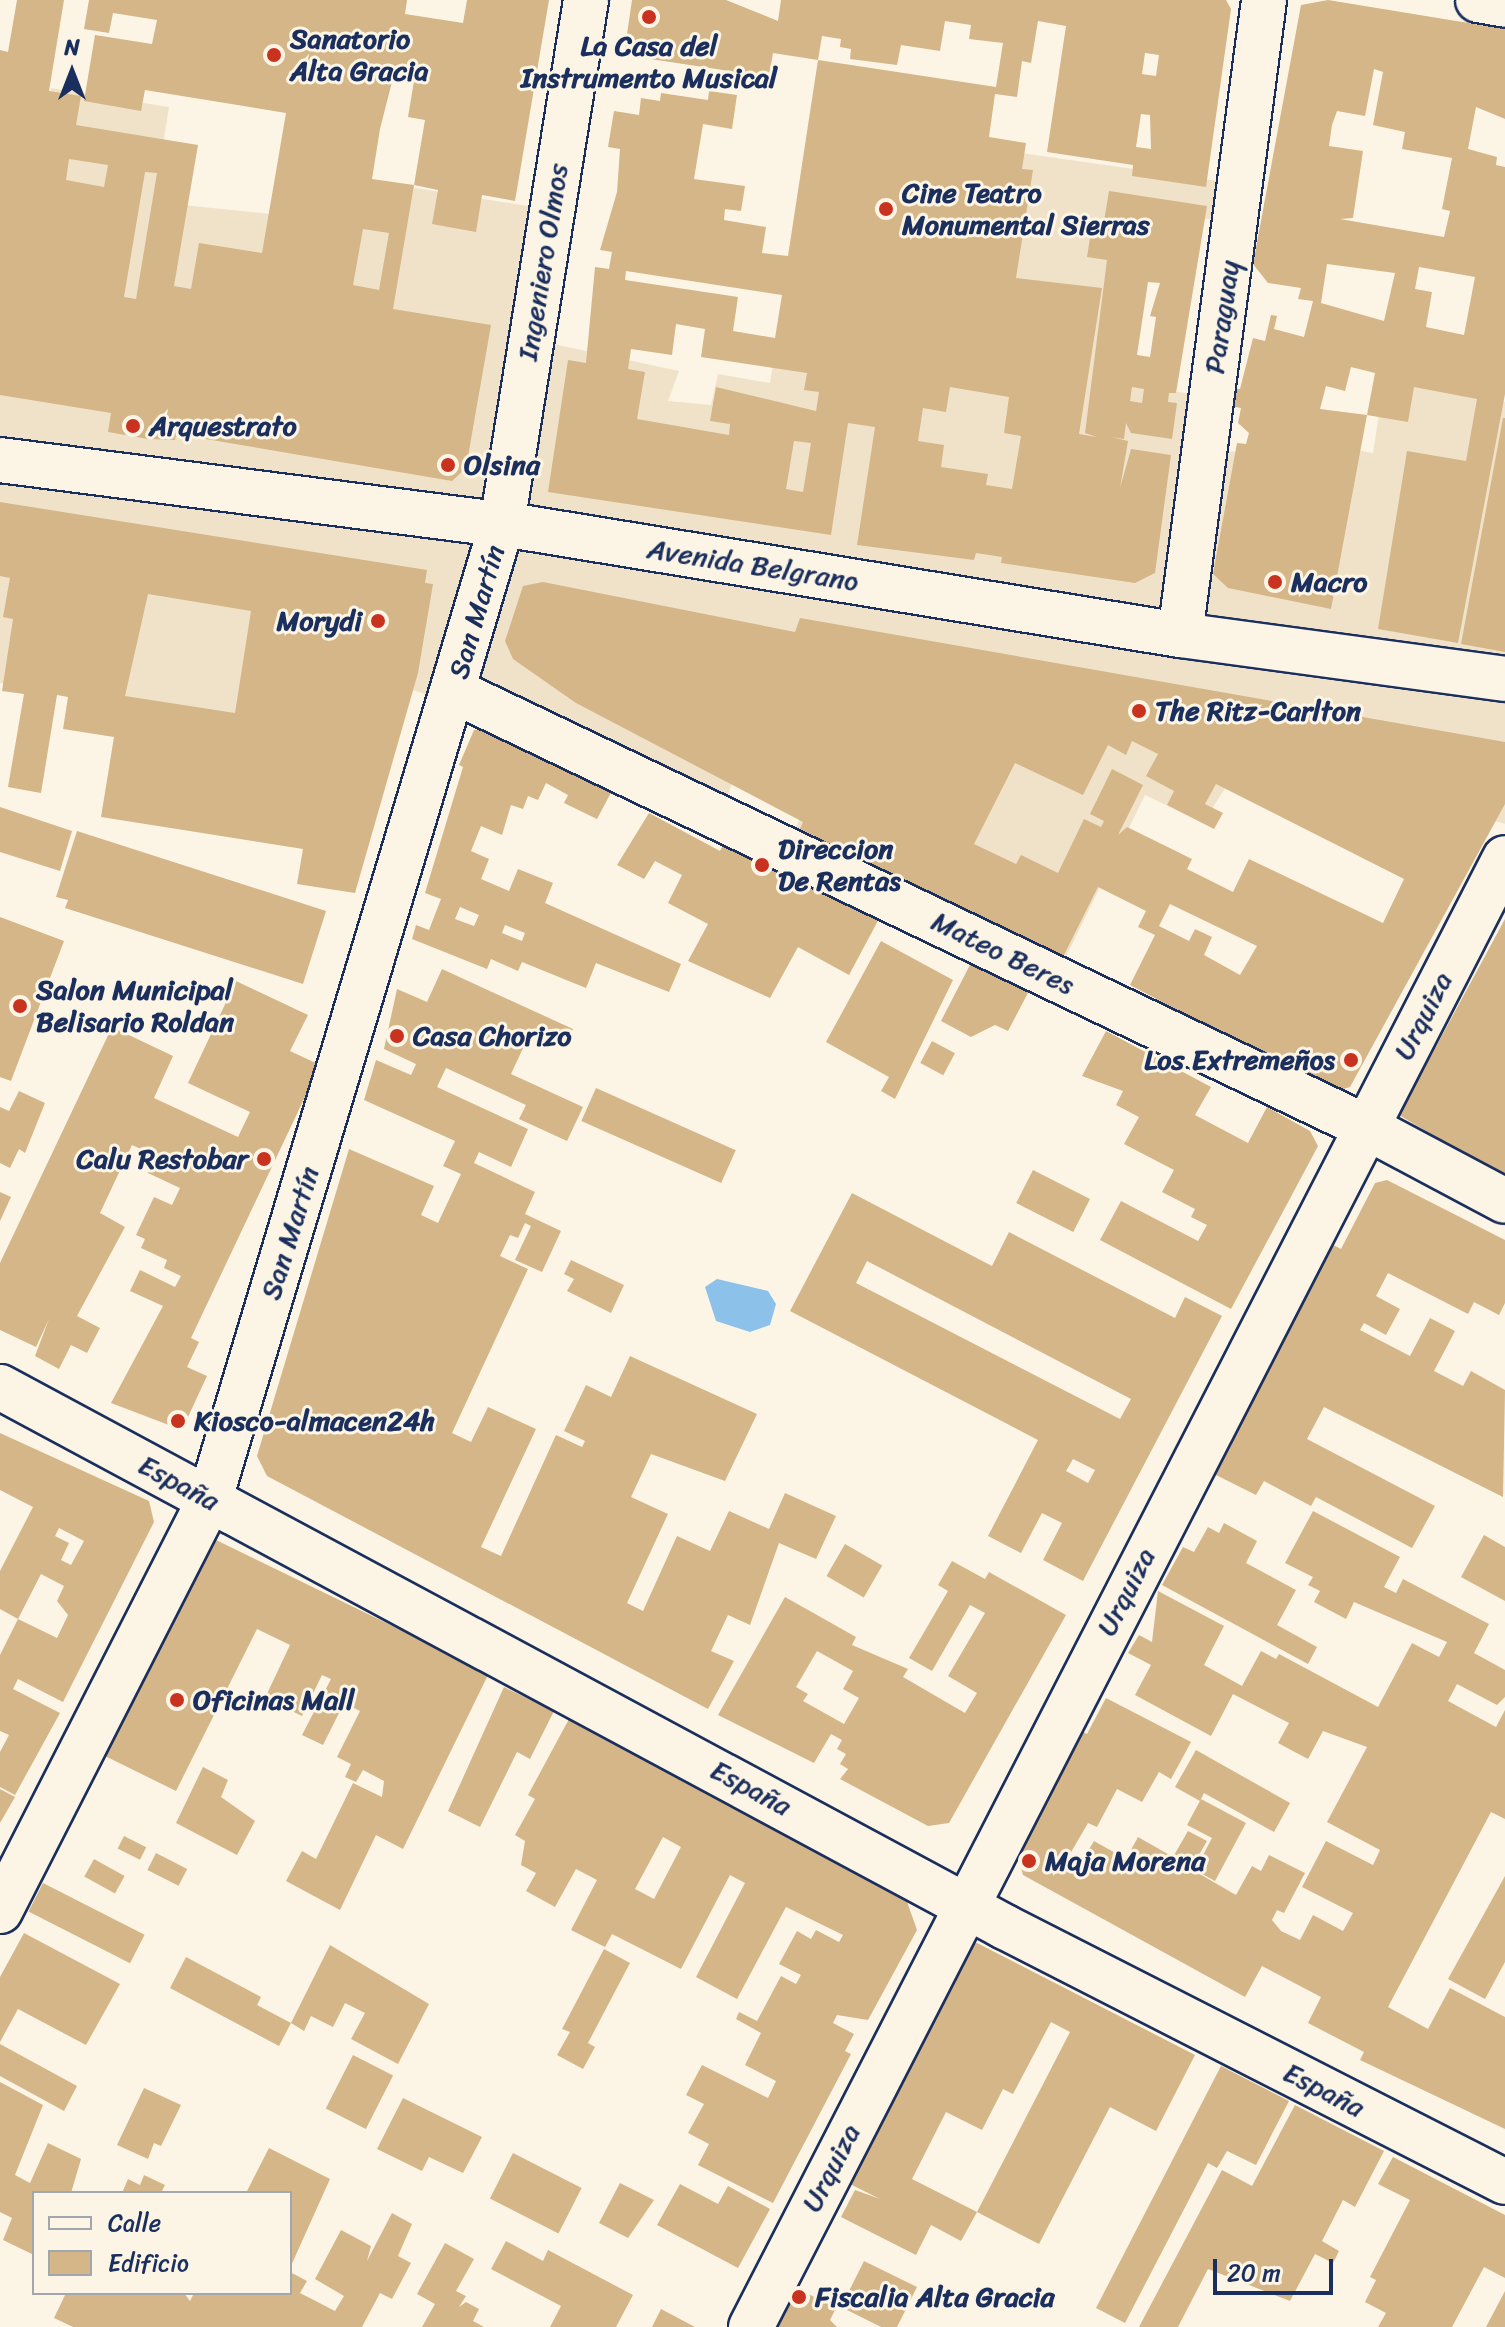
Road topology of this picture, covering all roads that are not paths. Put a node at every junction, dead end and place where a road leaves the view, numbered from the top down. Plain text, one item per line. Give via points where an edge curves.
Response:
1 (586, 0) edge
2 (1264, 0) edge
3 (1478, 0) edge
4 (1505, 5) edge
5 (0, 460) edge
6 (502, 524) junction
7 (1180, 635) junction
8 (1505, 679) edge
9 (454, 691) junction
10 (1505, 858) edge
11 (1366, 1127) junction
12 (1505, 1201) edge
13 (0, 1387) edge
14 (210, 1499) junction
15 (966, 1903) junction
16 (0, 1911) edge
17 (1505, 2182) edge
18 (751, 2327) edge

1 - 6 street, Ingeniero Olmos
2 - 7 street, Paraguay
3 - 4 street
5 - 6 street, Avenida Belgrano
6 - 7 street, Avenida Belgrano
6 - 9 street, San Martín
7 - 8 street, Avenida Belgrano
9 - 11 street, Mateo Beres
9 - 14 street, San Martín
10 - 11 street, Urquiza
11 - 12 street, Mateo Beres
11 - 15 street, Urquiza
13 - 14 street, España
14 - 15 street, España
14 - 16 street, San Martín
15 - 17 street, España
15 - 18 street, Urquiza

